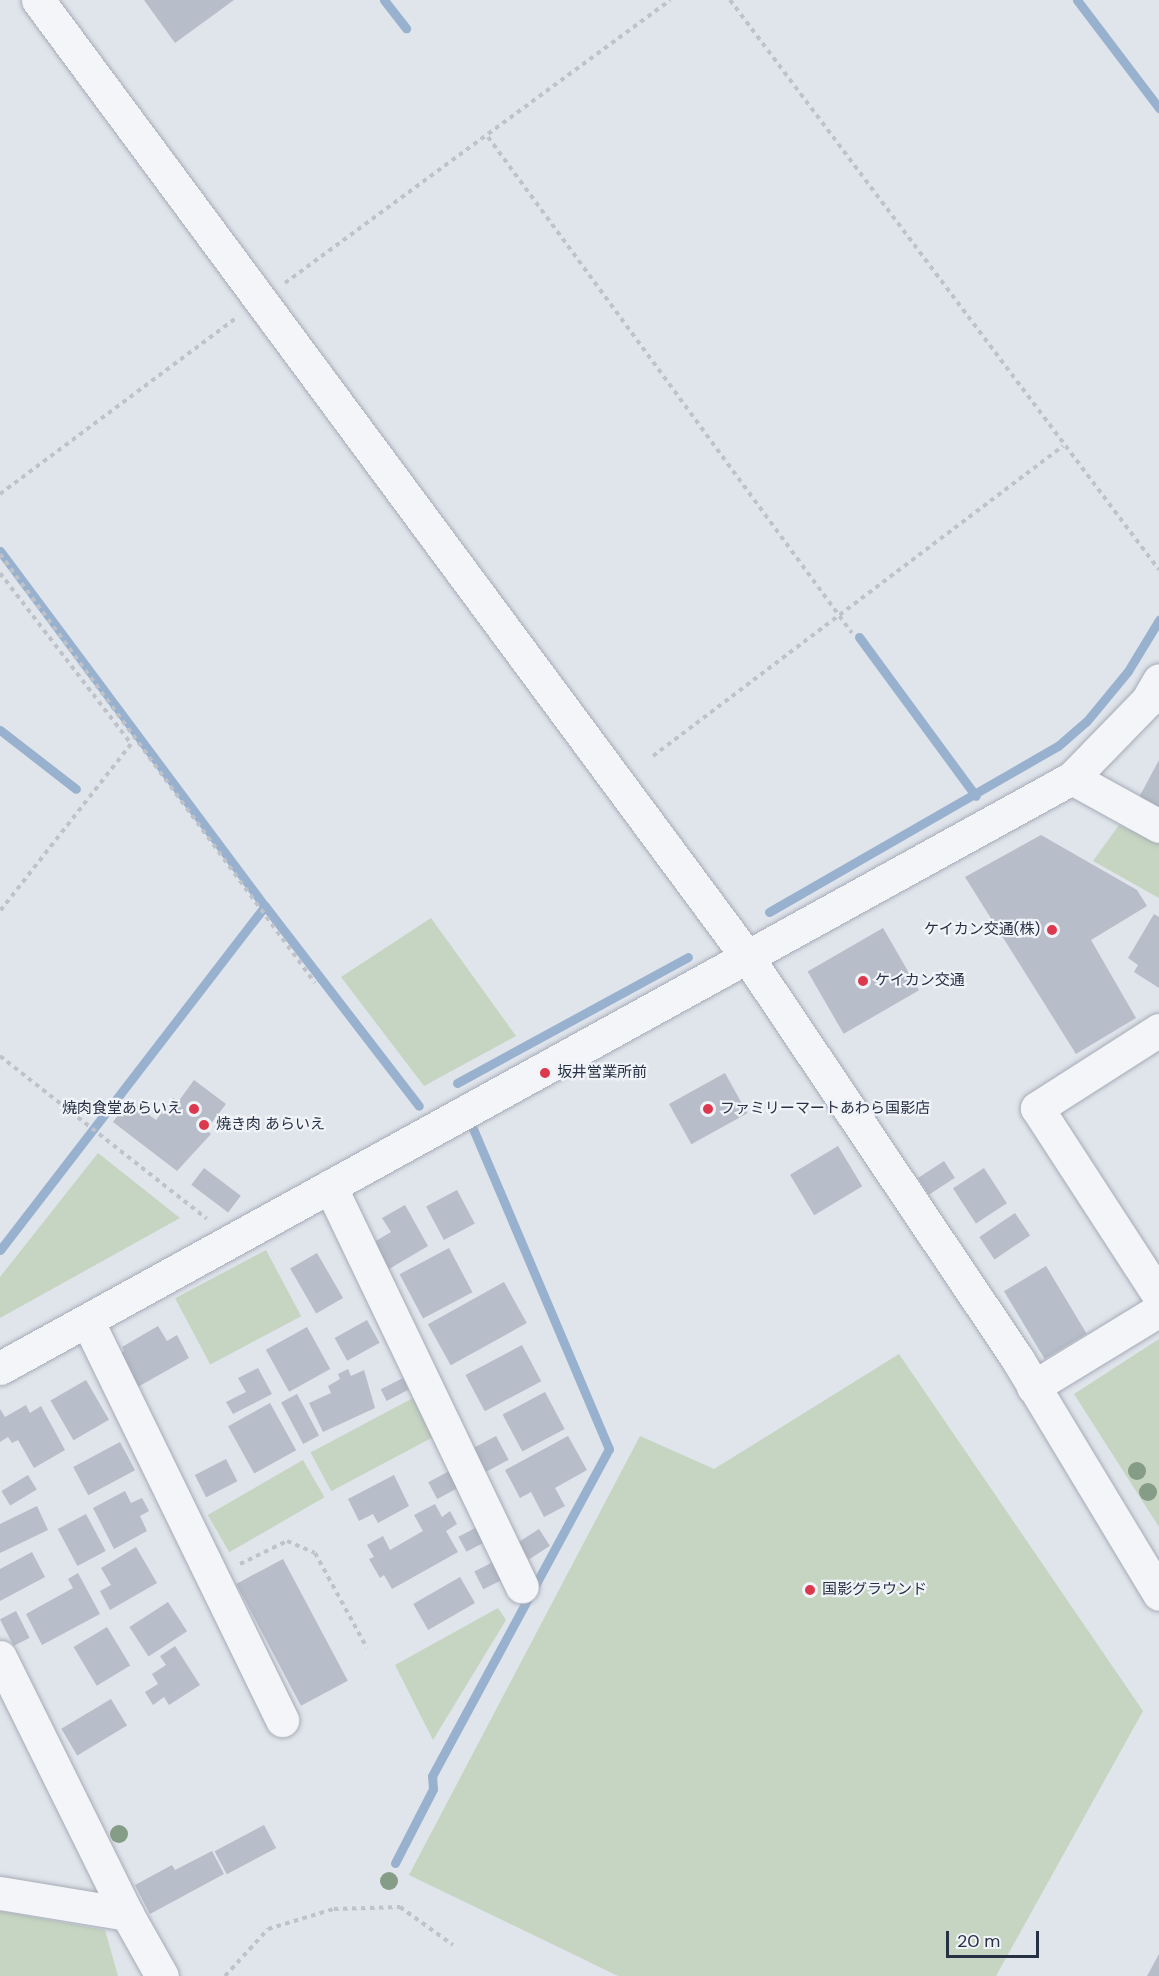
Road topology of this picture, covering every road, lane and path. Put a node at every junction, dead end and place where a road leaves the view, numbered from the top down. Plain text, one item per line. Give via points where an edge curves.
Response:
1 (38, 0) edge
2 (670, 0) edge
3 (730, 0) edge
4 (488, 137) junction
5 (262, 299) junction
6 (1063, 446) junction
7 (0, 494) edge
8 (0, 554) edge
9 (1159, 570) edge
10 (0, 573) edge
11 (852, 633) dead end
12 (1159, 680) edge
13 (653, 756) dead end
14 (1072, 778) junction
15 (1159, 826) edge
16 (0, 911) edge
17 (748, 958) junction
18 (315, 983) dead end
19 (1159, 1030) edge
20 (0, 1056) edge
21 (330, 1186) junction
22 (232, 1239) junction
23 (1159, 1296) edge
24 (1159, 1310) edge
25 (88, 1322) junction
26 (0, 1368) edge
27 (1033, 1387) junction
28 (213, 1577) junction
29 (522, 1586) dead end
30 (1159, 1594) edge
31 (367, 1648) dead end
32 (0, 1657) edge
33 (282, 1720) dead end
34 (0, 1893) edge
35 (127, 1914) junction
36 (453, 1945) dead end
37 (162, 1976) edge
38 (225, 1976) edge

1 - 5 street
2 - 4 path
3 - 6 path
4 - 5 path
4 - 11 path
5 - 7 path
5 - 17 street
6 - 9 path
6 - 13 path
8 - 18 path
10 - 16 path via 131,744
12 - 14 street via 1147,701
14 - 15 street
14 - 17 street
17 - 21 street
17 - 27 street
19 - 23 street via 1037,1108
20 - 22 path
21 - 22 street
21 - 29 street
22 - 25 street
24 - 27 street
25 - 26 street
25 - 28 street
27 - 30 street
28 - 31 path via 287,1541 315,1553
28 - 33 street
32 - 35 street
34 - 35 street
35 - 37 street
36 - 38 path via 400,1907 334,1909 268,1929

